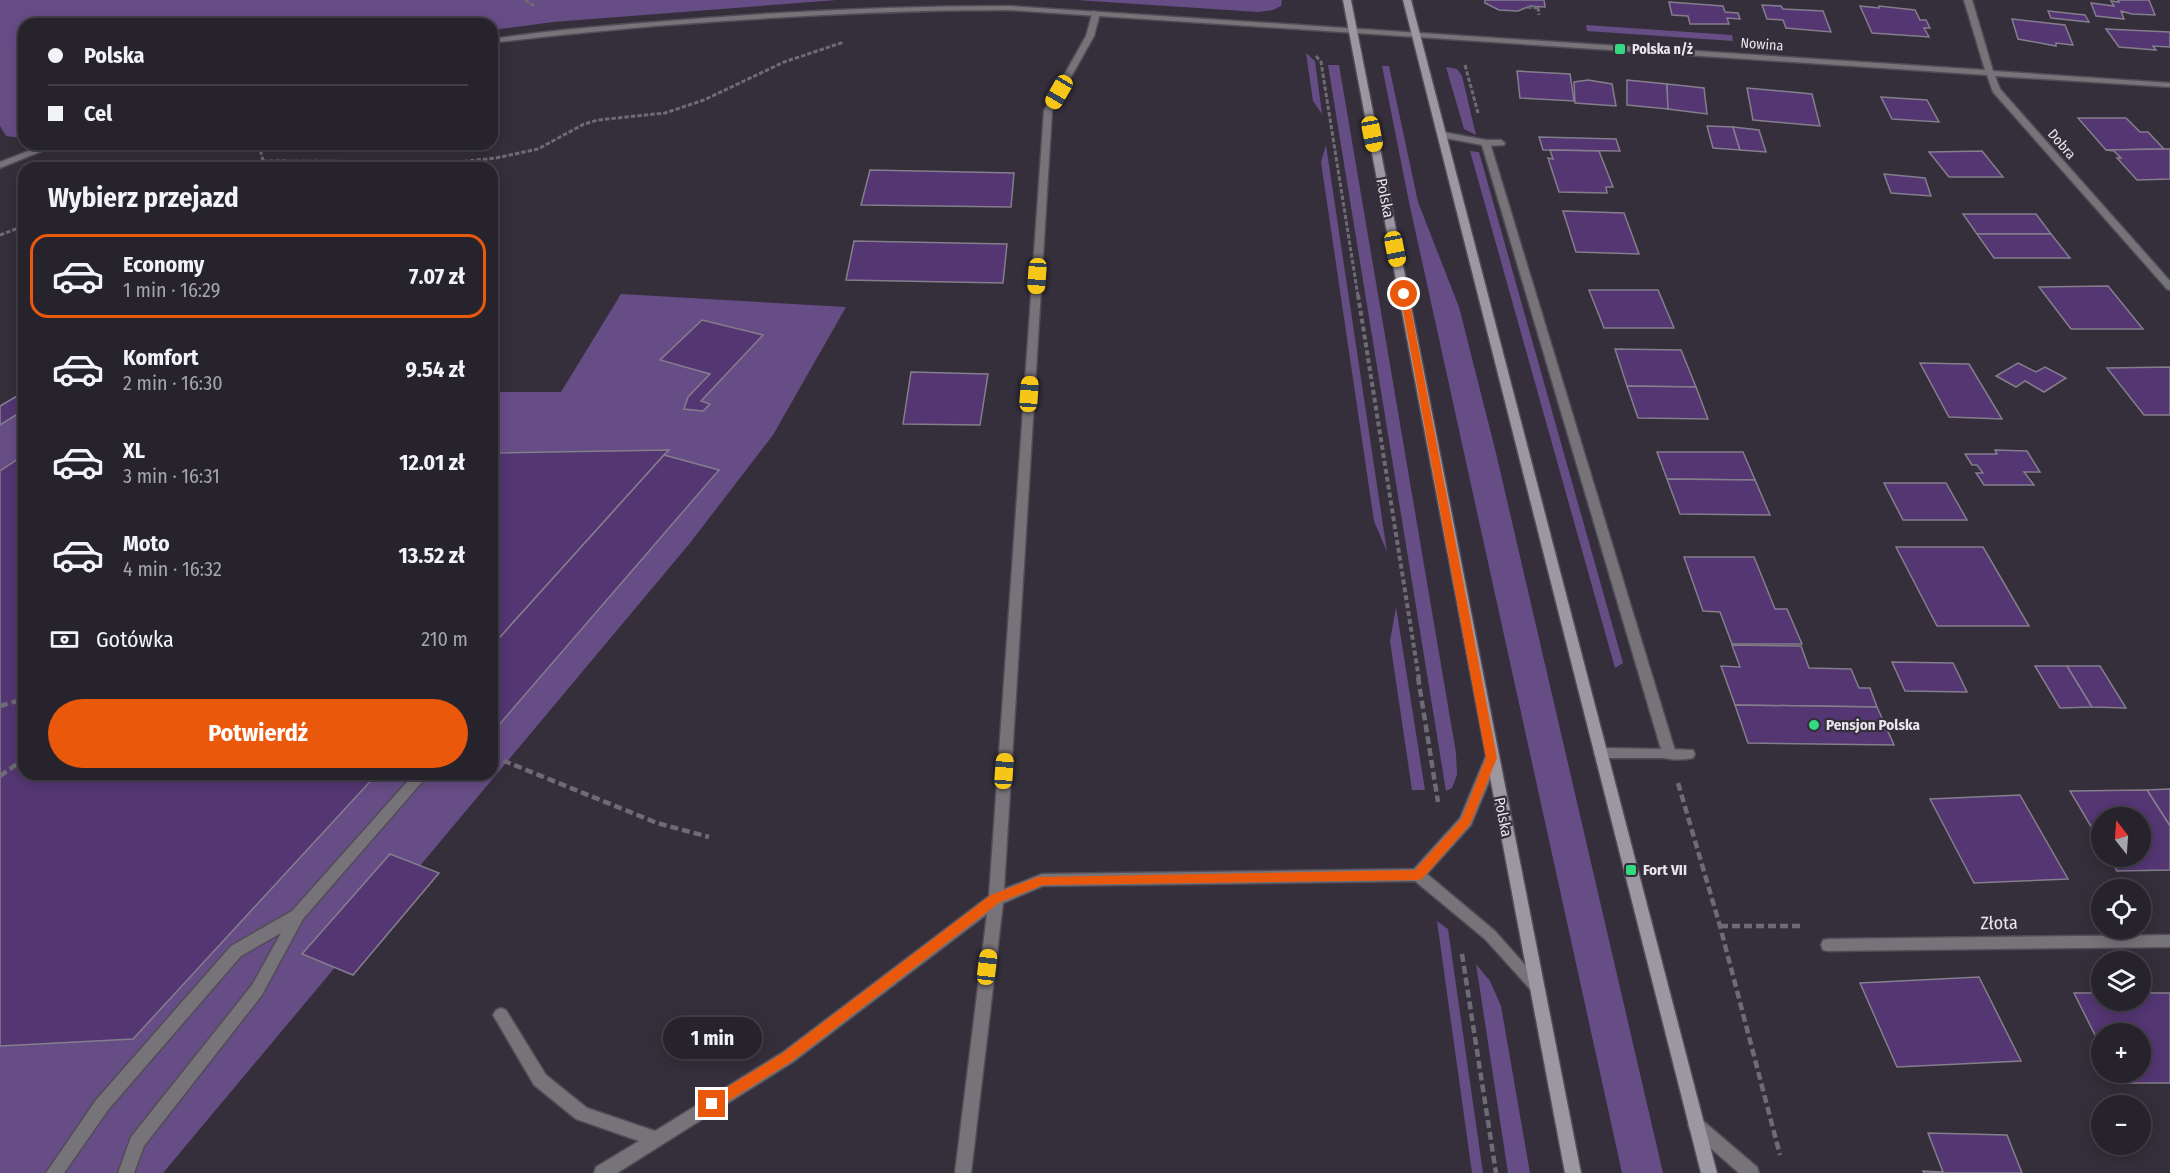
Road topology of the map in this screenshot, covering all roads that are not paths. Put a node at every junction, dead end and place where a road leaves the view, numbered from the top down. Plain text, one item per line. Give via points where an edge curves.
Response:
1 (1347, 0) edge
2 (1407, 0) edge
3 (1968, 0) edge
4 (1096, 13) junction
5 (1352, 30) junction
6 (1416, 35) junction
7 (498, 40) edge
8 (1989, 73) junction
9 (2170, 85) edge
10 (1443, 135) junction
11 (1486, 143) junction
12 (1501, 143) dead end
13 (39, 150) edge
14 (0, 165) edge
15 (2170, 287) edge
16 (1601, 753) junction
17 (1669, 754) junction
18 (1688, 754) dead end
19 (1492, 758) junction
20 (417, 780) edge
21 (1418, 875) junction
22 (996, 899) junction
23 (298, 915) junction
24 (2170, 941) edge
25 (1828, 945) dead end
26 (1535, 984) junction
27 (501, 1015) dead end
28 (1696, 1125) junction
29 (656, 1139) junction
30 (54, 1173) edge
31 (126, 1173) edge
32 (602, 1173) edge
33 (963, 1173) edge
34 (1573, 1173) edge
35 (1709, 1173) edge
36 (1751, 1173) edge

1 - 5 street, Polska
2 - 6 street
3 - 8 street, Dobra
4 - 5 street, Nowina
4 - 7 street, Nowina via 916,7 601,28
4 - 22 street via 1090,36 1048,111
5 - 6 street, Nowina
5 - 19 street, Polska
6 - 8 street, Nowina
6 - 10 street
8 - 9 street, Nowina
8 - 15 street, Dobra via 1995,90
10 - 11 street
10 - 16 street
11 - 12 street
11 - 17 street
13 - 14 street
16 - 17 street
16 - 28 street
17 - 18 street
19 - 21 street via 1466,821
19 - 26 street, Polska
20 - 23 street
21 - 22 street via 1042,880
21 - 26 street via 1490,935
22 - 29 street via 788,1057
22 - 33 street
23 - 30 street via 236,951 102,1105
23 - 31 street via 256,990 138,1142
24 - 25 street, Złota
26 - 34 street, Polska
27 - 29 street via 540,1080 582,1114
28 - 35 street
28 - 36 street
29 - 32 street

